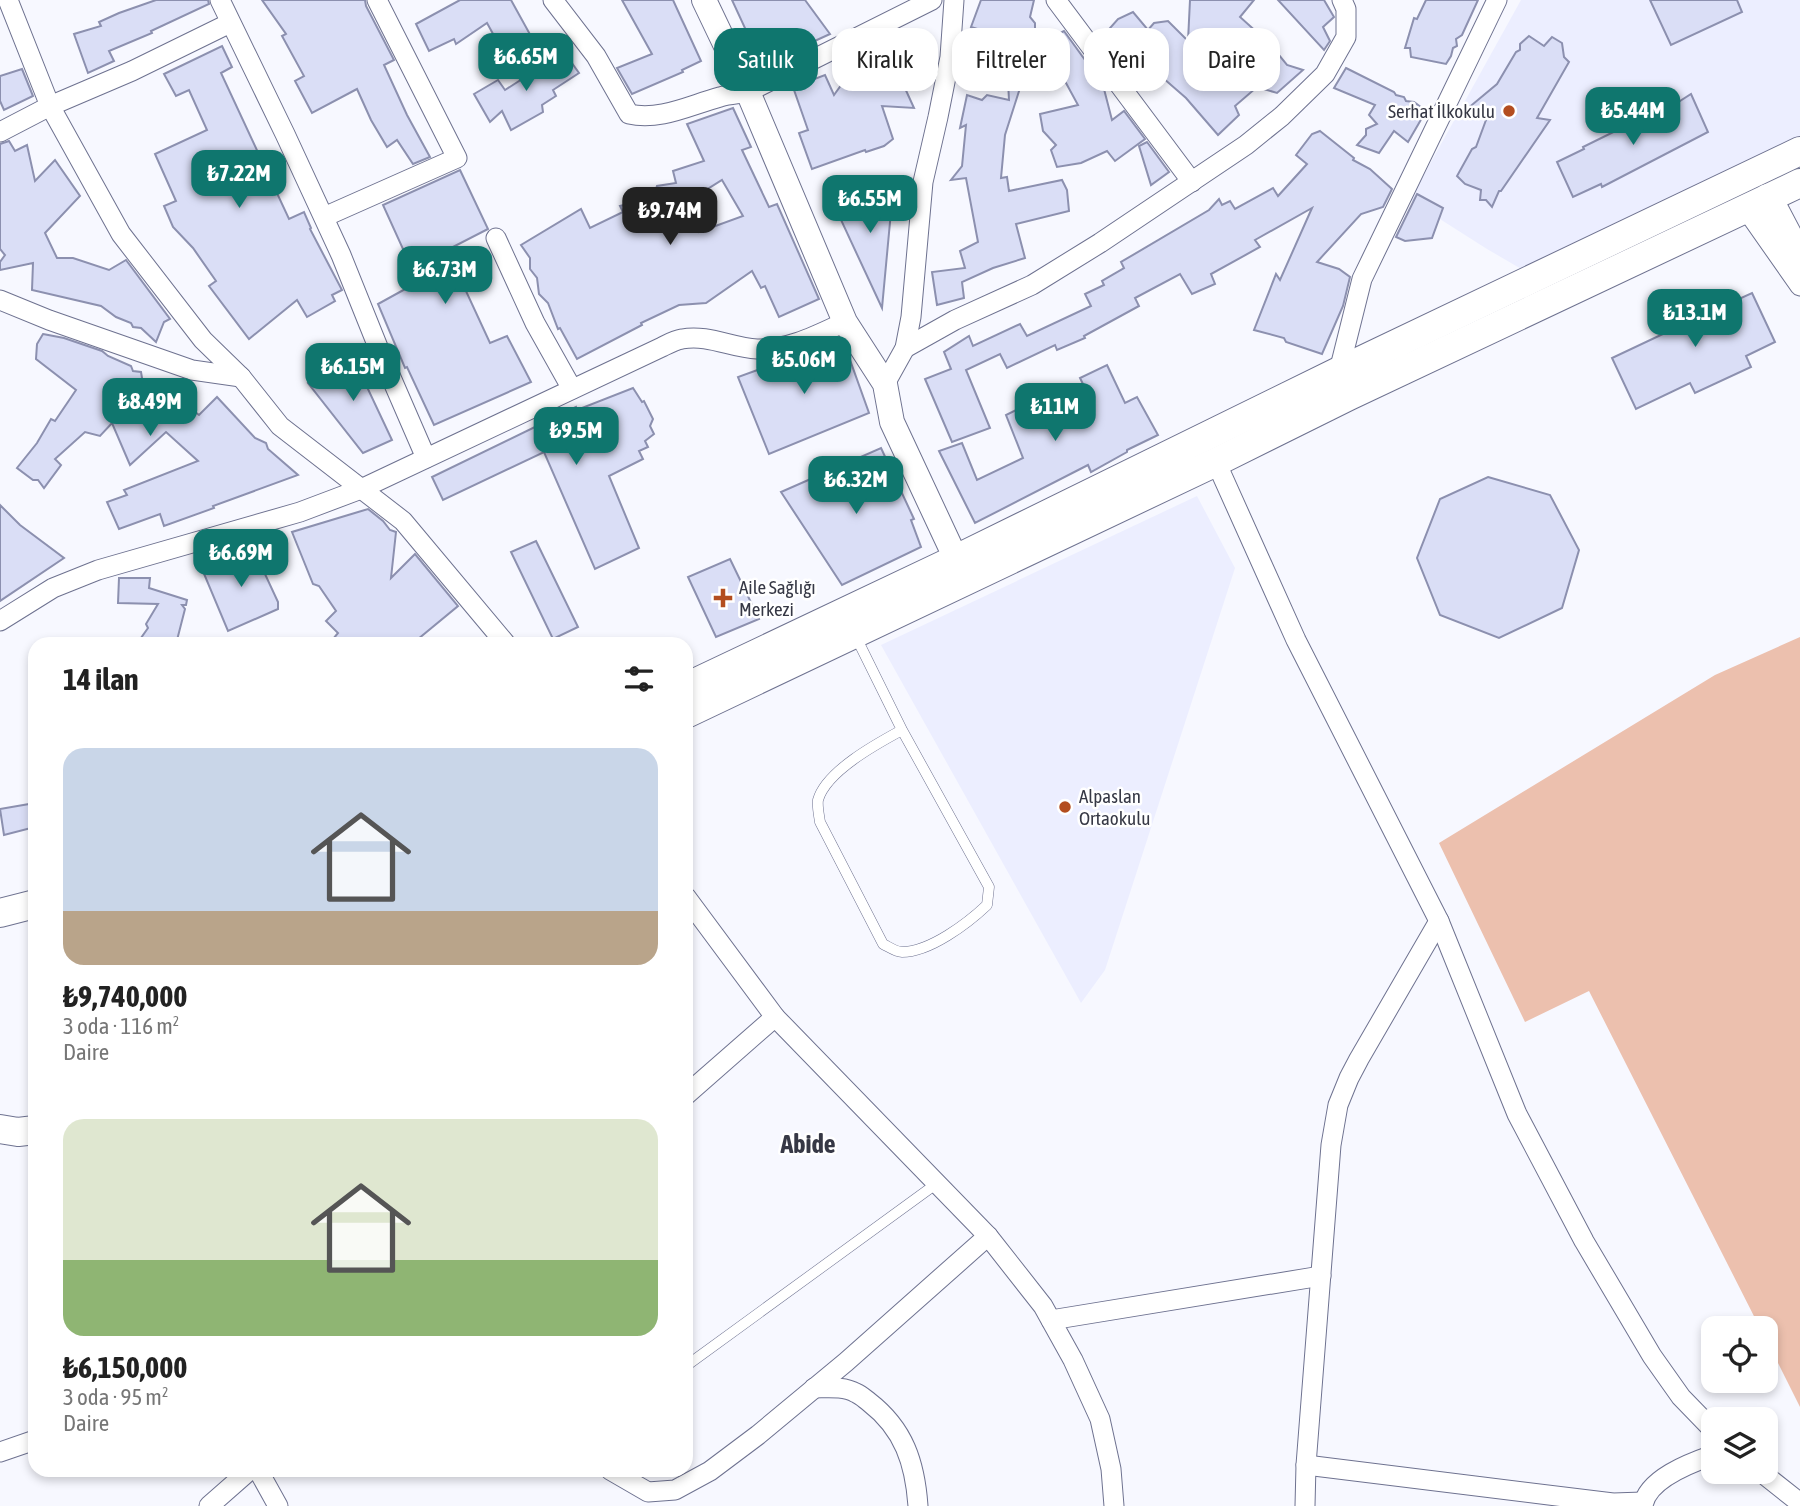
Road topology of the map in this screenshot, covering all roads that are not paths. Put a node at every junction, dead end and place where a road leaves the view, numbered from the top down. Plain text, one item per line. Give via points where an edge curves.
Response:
1 (8, 0) edge
2 (220, 0) edge
3 (377, 0) edge
4 (553, 0) edge
5 (704, 0) edge
6 (932, 0) edge
7 (954, 0) edge
8 (1056, 0) edge
9 (1342, 0) edge
10 (1497, 0) edge
11 (230, 23) junction
12 (748, 92) junction
13 (50, 106) junction
14 (0, 132) edge
15 (1800, 151) edge
16 (1192, 182) junction
17 (1800, 183) edge
18 (1757, 204) junction
19 (324, 217) junction
20 (496, 238) dead end
21 (1800, 259) edge
22 (1800, 286) edge
23 (0, 300) edge
24 (845, 322) junction
25 (905, 348) junction
26 (241, 377) junction
27 (885, 384) junction
28 (1344, 384) junction
29 (572, 389) junction
30 (426, 458) junction
31 (1216, 462) junction
32 (361, 489) junction
33 (956, 559) junction
34 (0, 621) edge
35 (854, 634) junction
36 (500, 637) edge
37 (693, 684) edge
38 (693, 711) edge
39 (902, 730) junction
40 (28, 906) edge
41 (693, 906) edge
42 (0, 913) edge
43 (1439, 921) junction
44 (775, 1017) junction
45 (693, 1089) edge
46 (0, 1129) edge
47 (28, 1131) edge
48 (936, 1184) junction
49 (988, 1236) junction
50 (1321, 1276) junction
51 (1051, 1320) junction
52 (693, 1361) edge
53 (814, 1388) junction
54 (1701, 1418) edge
55 (28, 1442) edge
56 (0, 1452) edge
57 (1701, 1460) edge
58 (1306, 1465) junction
59 (242, 1477) edge
60 (262, 1477) edge
61 (622, 1477) edge
62 (1775, 1484) edge
63 (1800, 1503) edge
64 (1643, 1504) edge
65 (209, 1506) edge
66 (278, 1506) edge
67 (918, 1506) edge
68 (1114, 1506) edge
69 (1305, 1506) edge

1 - 13 street
2 - 11 street
3 - 19 street via 457,158
4 - 12 street via 596,56 629,114 666,114
5 - 12 street
6 - 12 street
7 - 25 street via 950,57 923,182
8 - 16 street
9 - 16 street via 1346,37 1325,74 1282,116
10 - 28 street via 1362,279
11 - 13 street
11 - 19 street
12 - 24 street
13 - 14 street
13 - 26 street via 121,234 203,340
15 - 28 main road via 1475,307
16 - 25 street via 1032,285
17 - 18 main road
18 - 21 main road
18 - 22 street
18 - 28 main road
19 - 30 street
20 - 29 street
23 - 26 street via 192,370
24 - 27 street
24 - 29 street via 781,347 758,349 704,338 682,339
25 - 27 street
26 - 32 street via 280,426
27 - 33 street via 892,422
28 - 31 main road
28 - 33 main road
29 - 30 street
30 - 32 street
31 - 35 main road
31 - 43 street via 1296,640
32 - 34 street via 300,512 97,570 53,588
32 - 36 street via 402,521
33 - 37 main road
35 - 38 main road
35 - 39 lane
39 - 39 lane via 989,887 987,905 969,922 921,950 900,953 883,944 820,821 818,800 830,780 871,746
40 - 42 main road
41 - 44 street
43 - 50 street via 1349,1077 1338,1105
43 - 54 street via 1517,1114 1584,1241 1652,1356
44 - 45 street
44 - 48 street
46 - 47 main road
48 - 49 street
48 - 52 lane
49 - 51 street
49 - 53 street
50 - 51 street
50 - 58 street
51 - 68 street via 1100,1419
53 - 61 street via 710,1471 675,1490 648,1492
53 - 67 street via 855,1392 884,1413 910,1458
55 - 56 street
57 - 64 street via 1650,1488
58 - 64 street
58 - 69 street
59 - 65 street
60 - 66 street
62 - 63 street

